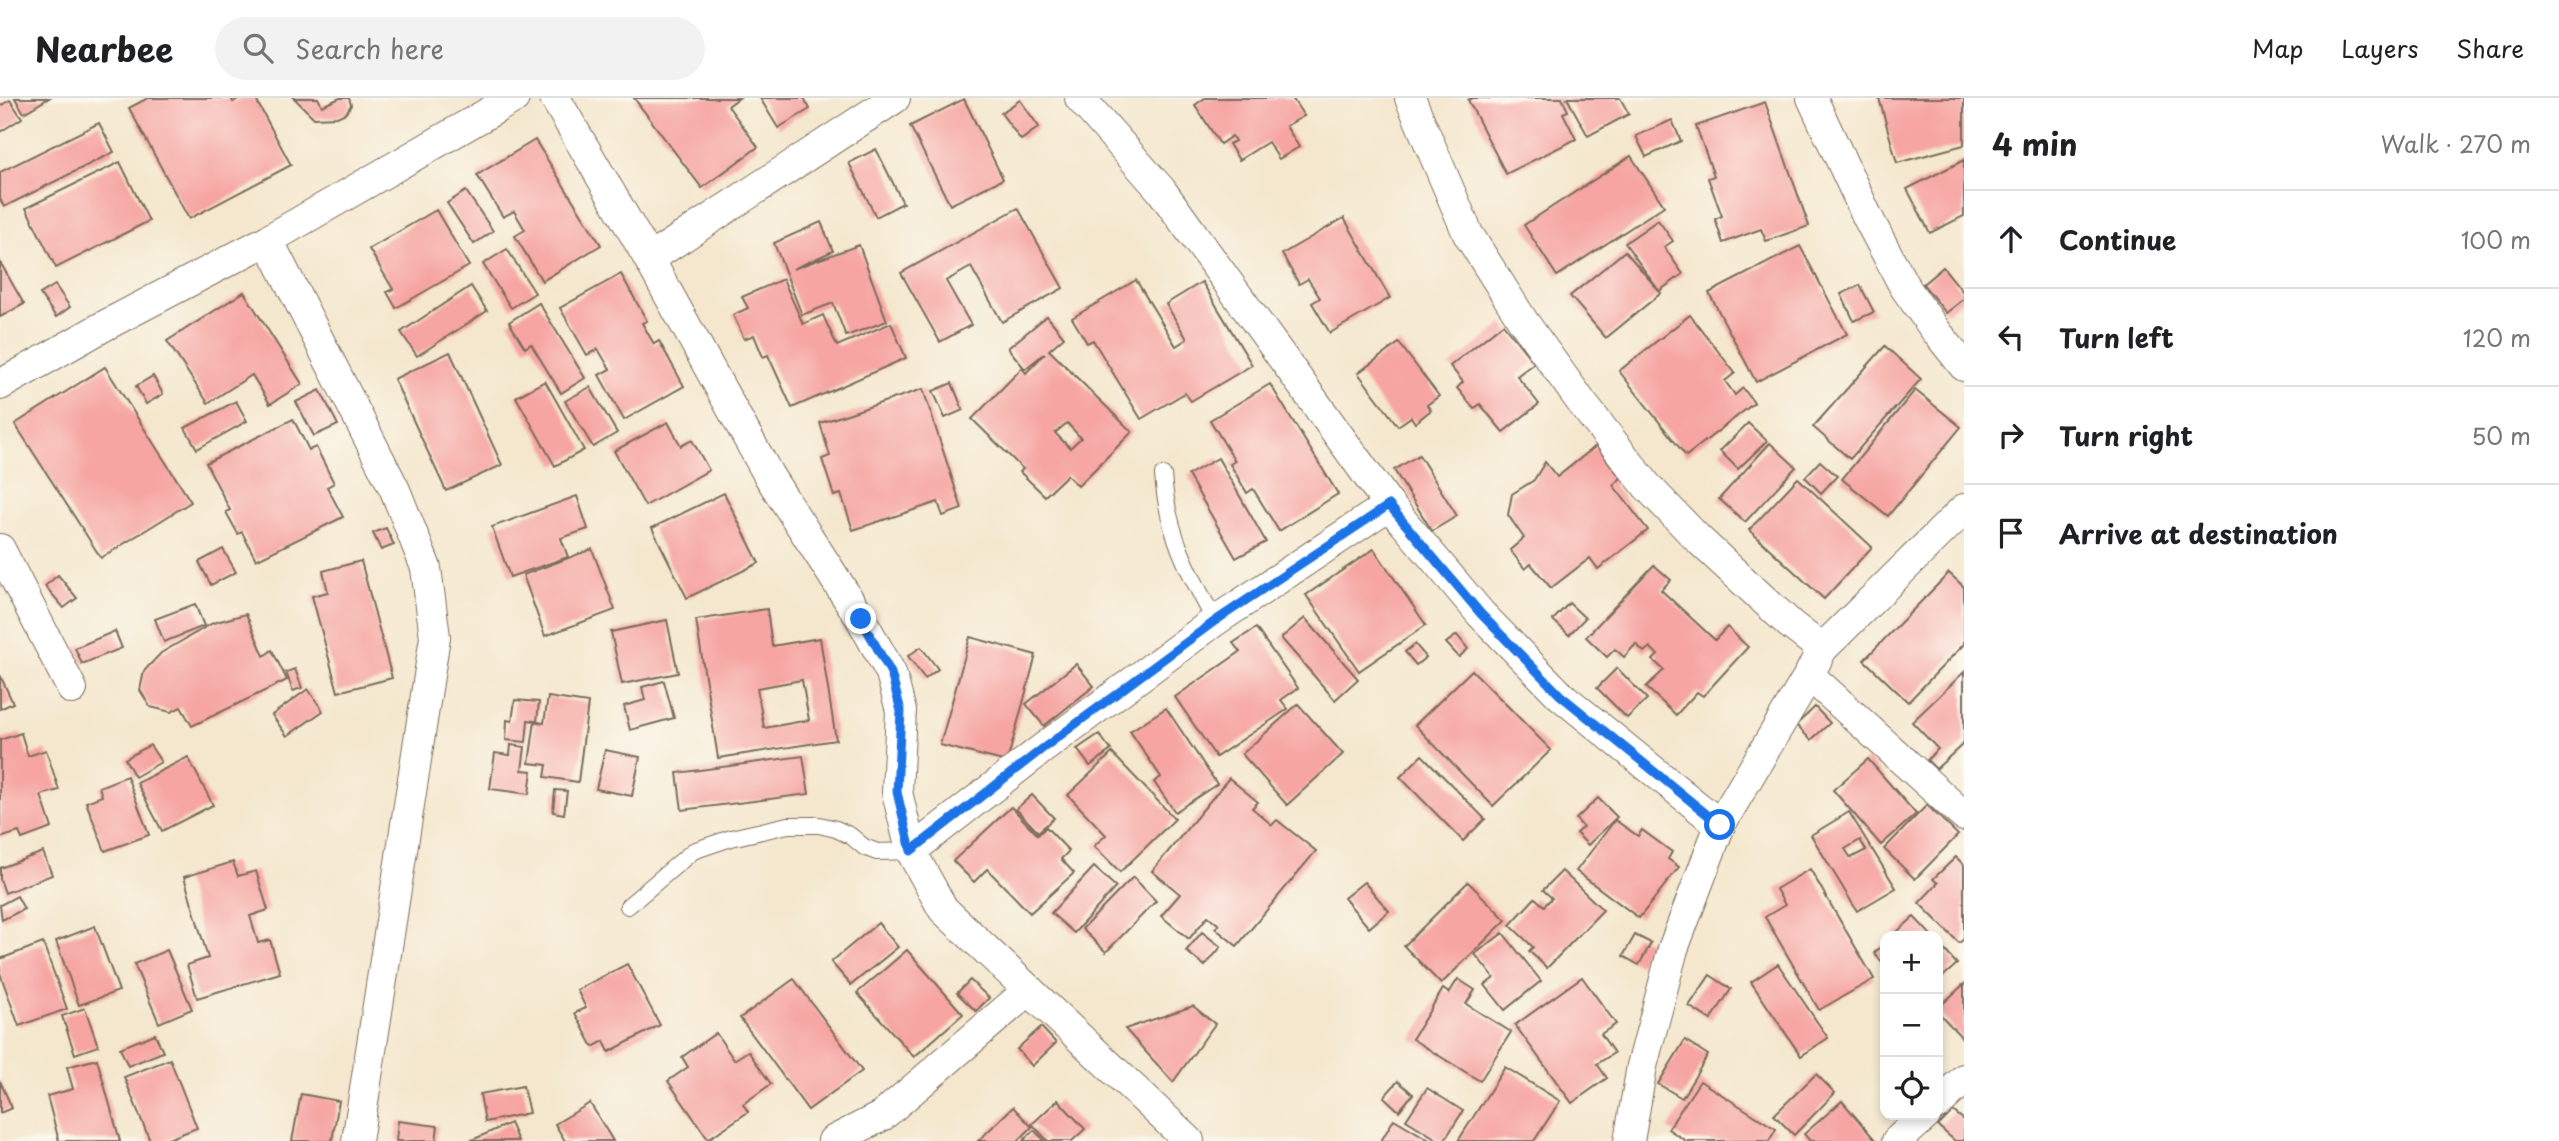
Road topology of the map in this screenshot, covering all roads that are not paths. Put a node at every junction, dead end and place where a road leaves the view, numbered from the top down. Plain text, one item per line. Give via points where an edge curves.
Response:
1 (514, 98) edge
2 (555, 98) edge
3 (895, 98) edge
4 (1080, 98) edge
5 (1410, 98) edge
6 (1812, 98) edge
7 (268, 240) junction
8 (649, 259) junction
9 (1964, 366) edge
10 (0, 385) edge
11 (1163, 475) dead end
12 (1389, 505) junction
13 (1964, 509) edge
14 (0, 549) edge
15 (1215, 621) junction
16 (1815, 662) junction
17 (72, 689) dead end
18 (1964, 816) edge
19 (1720, 825) junction
20 (911, 851) junction
21 (628, 906) dead end
22 (1029, 990) junction
23 (1964, 1079) edge
24 (1943, 1099) edge
25 (1920, 1120) edge
26 (357, 1141) edge
27 (833, 1141) edge
28 (1189, 1141) edge
29 (1629, 1141) edge
30 (1897, 1141) edge

1 - 7 street
2 - 8 street
3 - 8 street
4 - 12 street via 1161,190
5 - 16 street via 1468,234 1523,321 1647,486 1790,624
6 - 9 street via 1904,286
7 - 10 street
7 - 26 street via 395,489 426,568 435,637
8 - 20 street via 769,476 891,673 901,711 897,792
11 - 15 lane via 1166,505 1185,565
12 - 15 street
12 - 19 street via 1481,614 1560,695
13 - 16 street
14 - 17 street
15 - 20 street
16 - 18 street
16 - 19 street
19 - 29 street via 1673,949 1642,1066
20 - 21 lane via 877,852 819,825 778,828 693,851
20 - 22 street via 943,909
22 - 27 street via 881,1116
22 - 28 street
23 - 24 street
25 - 30 street

